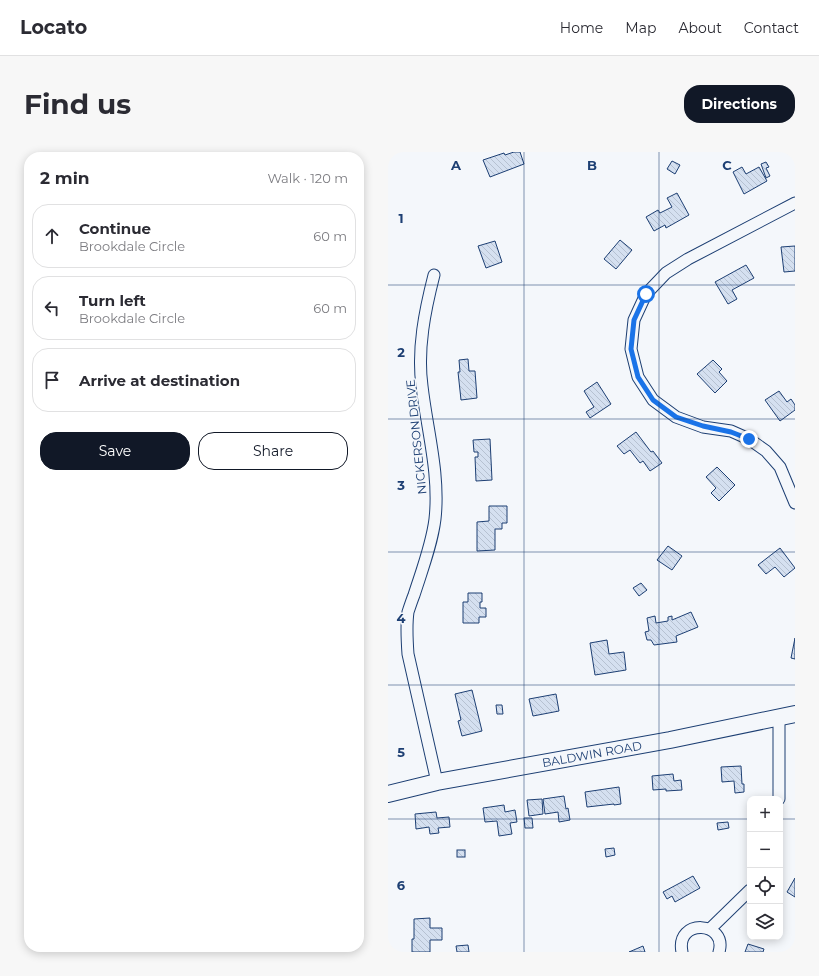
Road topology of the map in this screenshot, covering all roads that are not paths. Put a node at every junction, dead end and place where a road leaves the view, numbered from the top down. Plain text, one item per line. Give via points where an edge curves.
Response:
1 (795, 203) edge
2 (434, 275) dead end
3 (795, 502) edge
4 (795, 714) edge
5 (779, 717) junction
6 (437, 782) junction
7 (388, 794) edge
8 (779, 796) edge
9 (747, 893) edge
10 (710, 929) junction
11 (682, 952) edge
12 (719, 952) edge

1 - 3 street via 666,273 646,294 634,320 631,349 638,377 653,400 676,417 731,432 749,439 766,451 780,467
2 - 6 street, NICKERSON DRIVE via 426,305 421,350 422,385 434,461 435,518 431,542 408,612 406,633 408,654
4 - 5 street, BALDWIN ROAD
5 - 6 street, BALDWIN ROAD via 670,740
5 - 8 street
6 - 7 street, BALDWIN ROAD
9 - 10 street
10 - 11 street via 703,927 690,930 682,941
10 - 12 street via 720,943

